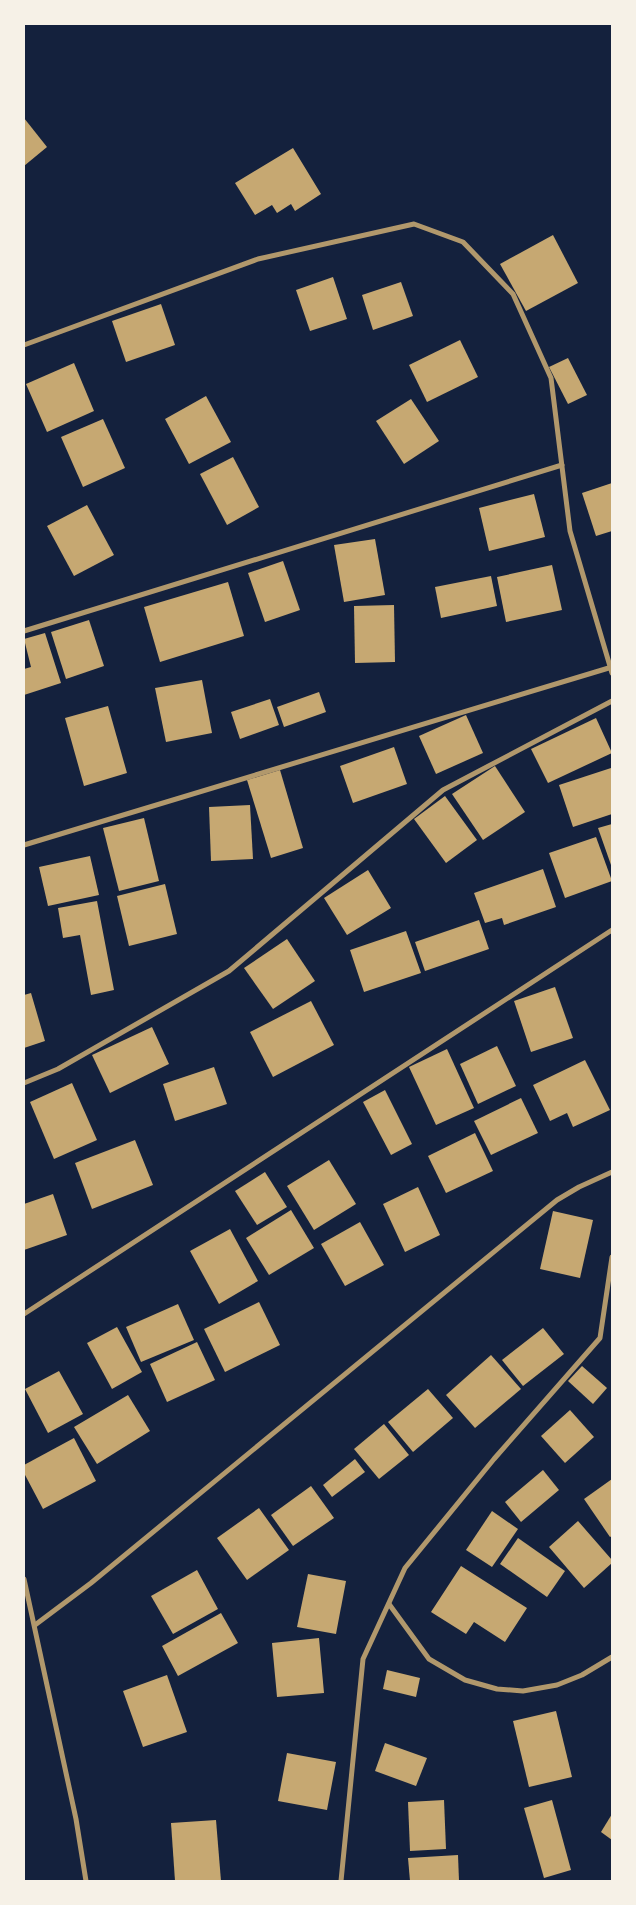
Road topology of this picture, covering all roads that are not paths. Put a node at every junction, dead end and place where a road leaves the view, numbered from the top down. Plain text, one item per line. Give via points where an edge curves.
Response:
1 (24, 345) edge
2 (562, 465) junction
3 (24, 631) edge
4 (612, 669) edge
5 (612, 701) edge
6 (24, 845) edge
7 (612, 930) edge
8 (24, 1083) edge
9 (612, 1172) edge
10 (612, 1257) edge
11 (24, 1314) edge
12 (24, 1578) edge
13 (389, 1604) junction
14 (35, 1625) junction
15 (612, 1657) edge
16 (86, 1881) edge
17 (341, 1881) edge

1 - 2 street via 258,259 414,224 463,242 512,294 551,378
2 - 3 street
2 - 4 street via 570,531
4 - 6 street
5 - 8 street via 443,790 229,971 58,1069
7 - 11 street
9 - 14 street via 557,1200
10 - 13 street via 600,1338 494,1459 405,1568
12 - 14 street
13 - 15 street via 428,1659 464,1680 497,1689 523,1691 557,1685
13 - 17 street via 364,1659
14 - 16 street

